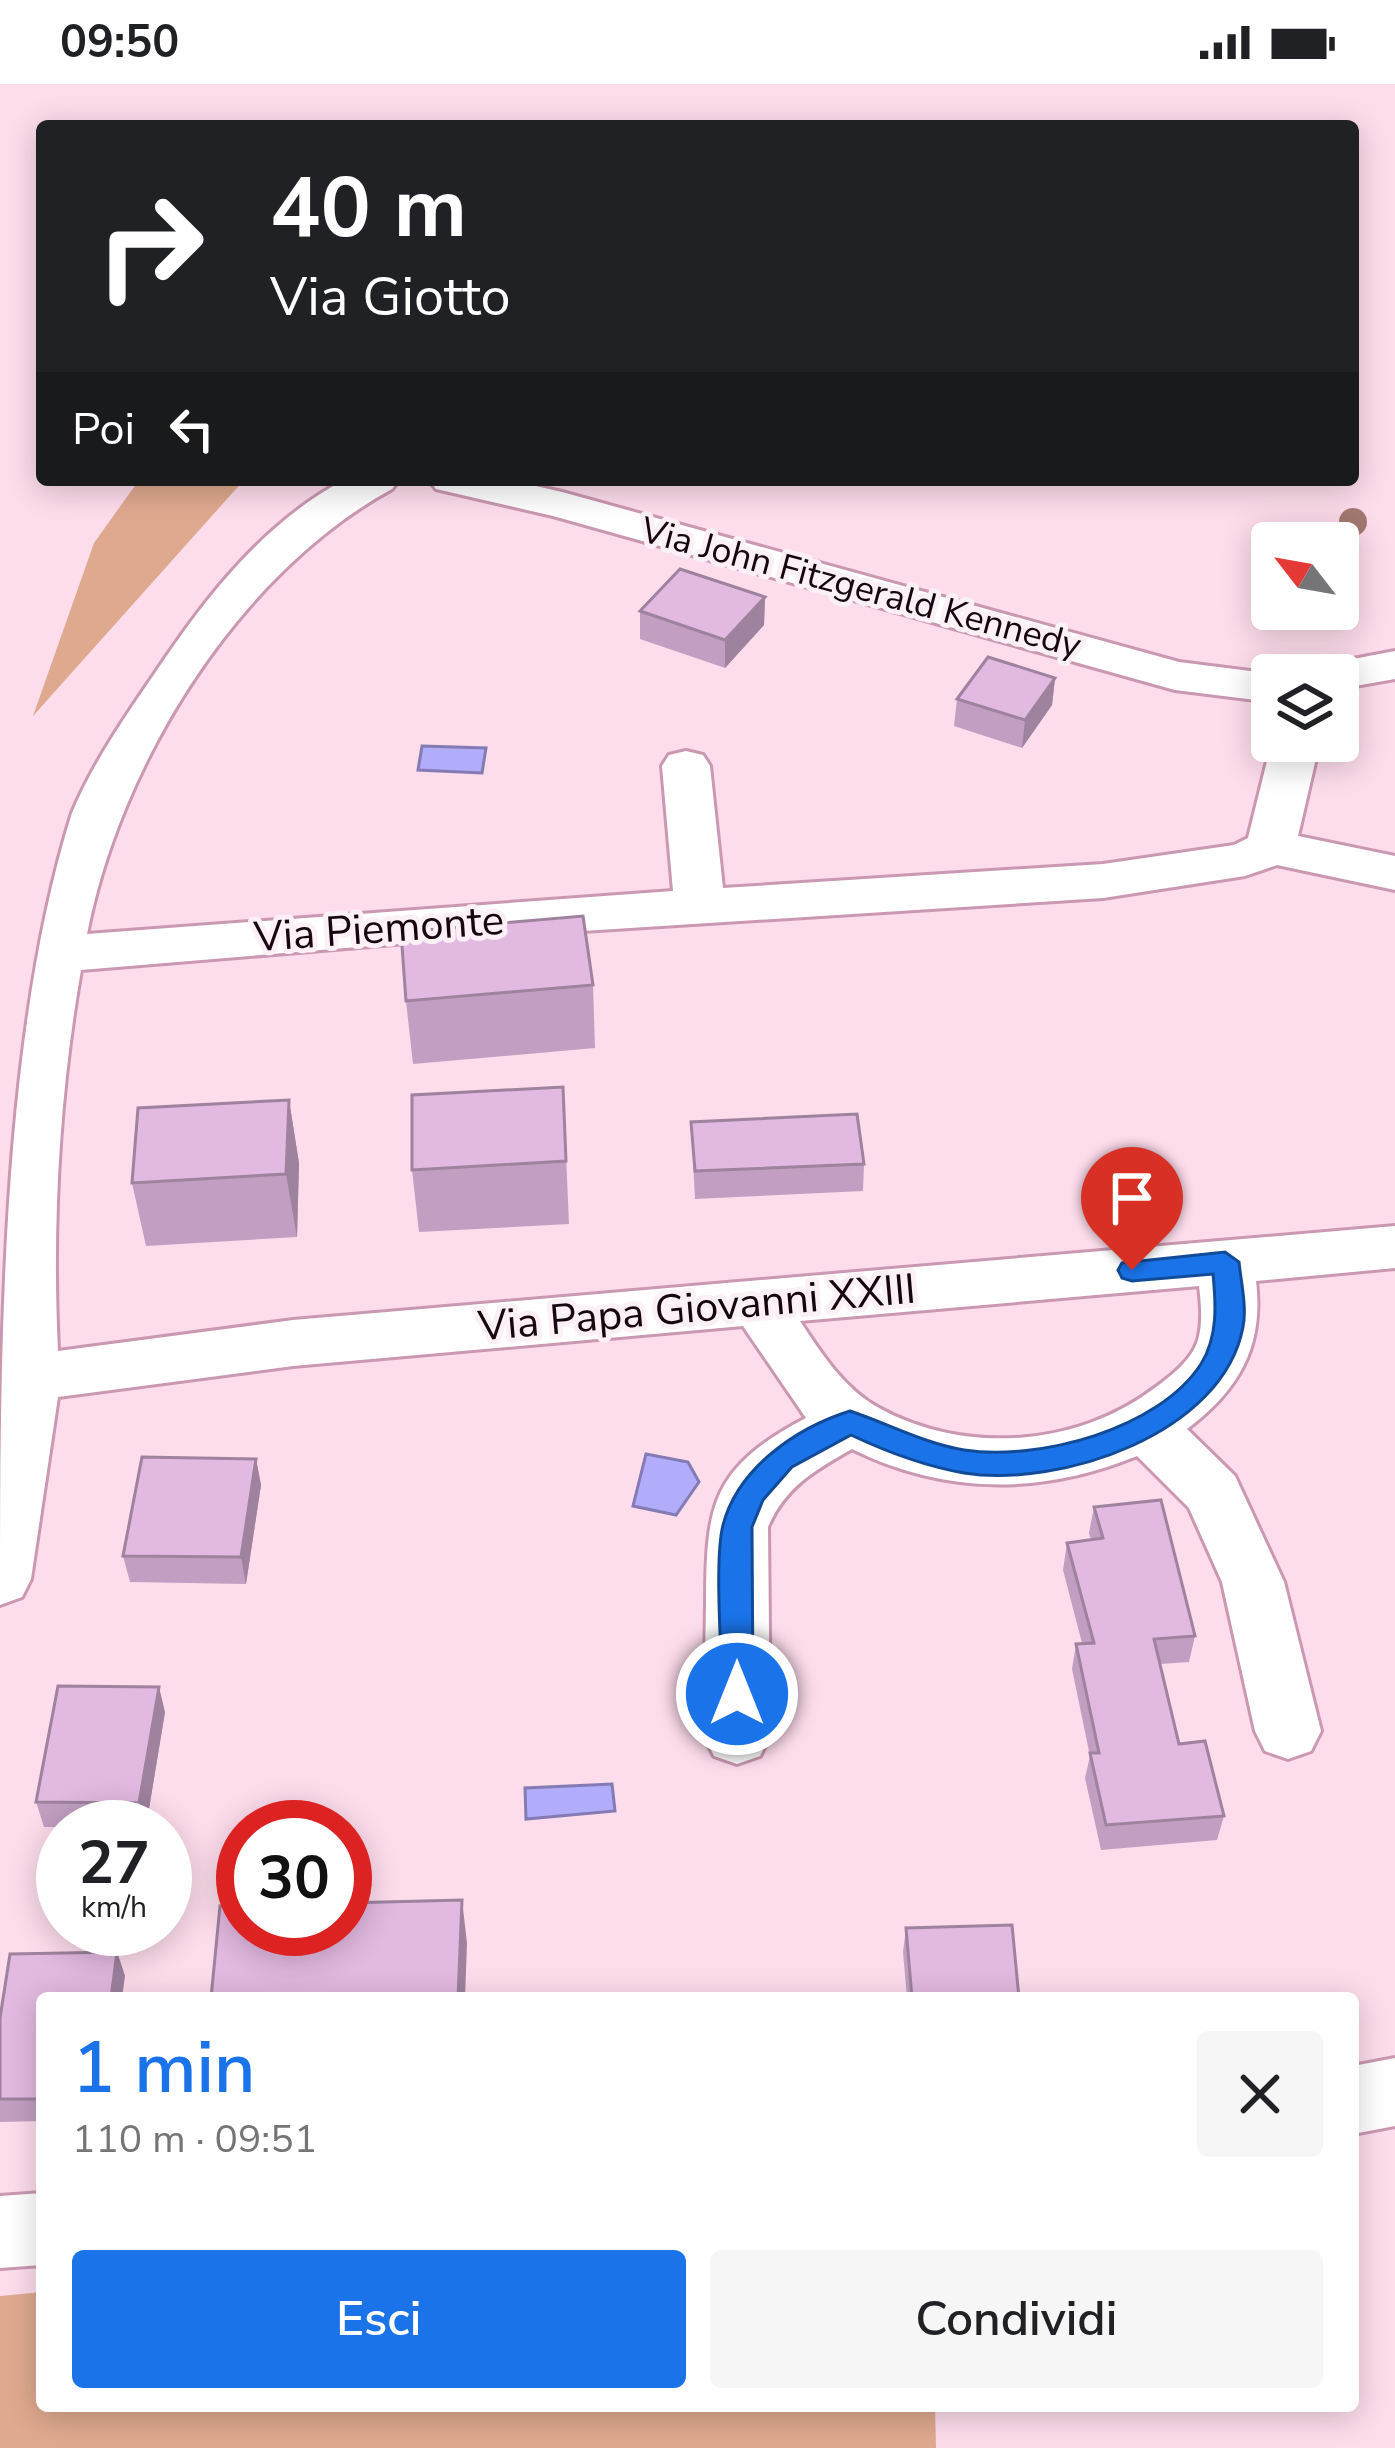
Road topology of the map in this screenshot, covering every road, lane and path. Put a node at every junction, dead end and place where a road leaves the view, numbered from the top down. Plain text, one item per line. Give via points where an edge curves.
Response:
1 (365, 486) edge
2 (478, 486) edge
3 (1395, 665) edge
4 (1359, 671) edge
5 (1251, 686) edge
6 (1291, 762) edge
7 (686, 766) dead end
8 (1271, 847) junction
9 (1395, 873) edge
10 (700, 907) junction
11 (58, 954) junction
12 (1395, 1247) edge
13 (1225, 1262) junction
14 (759, 1303) junction
15 (14, 1381) edge
16 (850, 1422) junction
17 (1146, 1426) junction
18 (0, 1579) edge
19 (1288, 1731) dead end
20 (737, 1736) dead end
21 (1395, 2092) edge
22 (1359, 2099) edge
23 (36, 2229) edge
24 (0, 2232) edge

1 - 11 street via 288,540 202,636 96,816
2 - 5 street, Via John Fitzgerald Kennedy via 1175,676
3 - 4 street
6 - 8 street
7 - 10 street
8 - 9 street, Via Piemonte
8 - 10 street, Via Piemonte via 1245,860 1103,881
10 - 11 street, Via Piemonte
11 - 15 street
12 - 13 street, Via Papa Giovanni XXIII
13 - 14 street, Via Papa Giovanni XXIII
13 - 17 street via 1230,1325 1213,1370
14 - 15 street, Via Papa Giovanni XXIII via 293,1343
14 - 16 street via 790,1358
15 - 18 street via 19,1476
16 - 17 street via 904,1447 967,1462 1094,1449
16 - 20 street via 782,1459 752,1493 737,1527
17 - 19 street via 1214,1493 1253,1582
21 - 22 street
23 - 24 street

